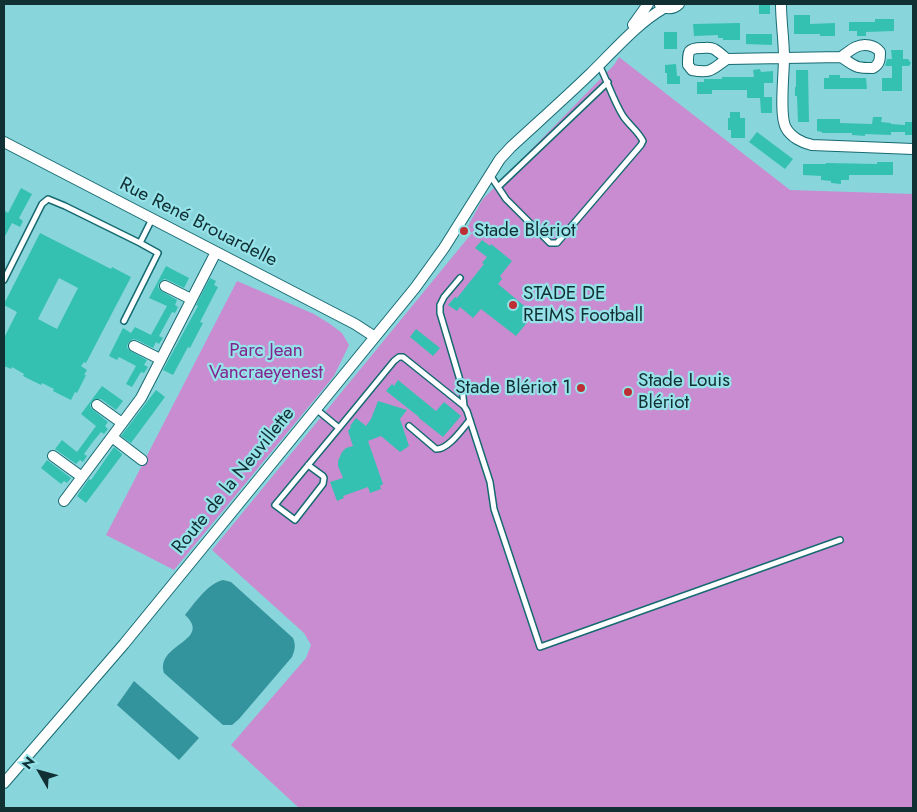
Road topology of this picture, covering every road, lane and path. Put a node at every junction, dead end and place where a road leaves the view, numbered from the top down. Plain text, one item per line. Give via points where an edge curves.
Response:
1 (648, 4) edge
2 (679, 4) edge
3 (781, 4) edge
4 (661, 6) edge
5 (623, 40) junction
6 (784, 57) junction
7 (842, 57) dead end
8 (728, 58) dead end
9 (599, 65) junction
10 (608, 82) junction
11 (4, 142) edge
12 (913, 149) edge
13 (490, 175) junction
14 (498, 187) junction
15 (152, 219) junction
16 (140, 243) junction
17 (216, 252) junction
18 (460, 278) dead end
19 (4, 280) edge
20 (165, 286) dead end
21 (191, 299) junction
22 (124, 321) dead end
23 (375, 337) junction
24 (134, 346) dead end
25 (160, 359) junction
26 (98, 405) dead end
27 (464, 406) junction
28 (316, 409) junction
29 (470, 420) junction
30 (122, 423) junction
31 (409, 426) dead end
32 (338, 428) junction
33 (112, 437) junction
34 (53, 456) dead end
35 (142, 460) dead end
36 (308, 464) junction
37 (82, 477) junction
38 (64, 501) dead end
39 (840, 540) dead end
40 (4, 783) edge

1 - 5 street, Route de la Neuvillette
2 - 4 street, Route de la Neuvillette via 673,8
3 - 6 street
4 - 5 street, Route de la Neuvillette
5 - 9 street, Route de la Neuvillette
6 - 7 street
6 - 8 street
6 - 12 street via 783,114 786,129 796,138 812,145
9 - 10 lane
9 - 13 street, Route de la Neuvillette via 511,147
10 - 14 lane
10 - 14 lane via 624,118 643,141 557,243 546,240 506,200
11 - 15 street, Rue René Brouardelle
13 - 14 lane
13 - 23 street, Route de la Neuvillette via 444,248
15 - 16 lane
15 - 17 street, Rue René Brouardelle
16 - 19 lane via 48,199 42,204
16 - 22 lane via 158,253
17 - 21 street
17 - 23 street, Rue René Brouardelle
18 - 27 lane via 444,296 440,313 462,387
20 - 21 street
21 - 25 street
23 - 28 street, Route de la Neuvillette
24 - 25 street
25 - 30 street via 141,398
26 - 30 street
27 - 29 lane
27 - 32 lane via 404,357 399,357
28 - 32 lane
28 - 40 street, Route de la Neuvillette via 124,644
29 - 31 lane via 440,450
29 - 39 lane via 490,482 494,509 540,647
30 - 33 street
32 - 36 lane
33 - 35 street
33 - 37 street
34 - 37 street
36 - 36 lane via 275,505 295,520 323,484 323,476
37 - 38 street

